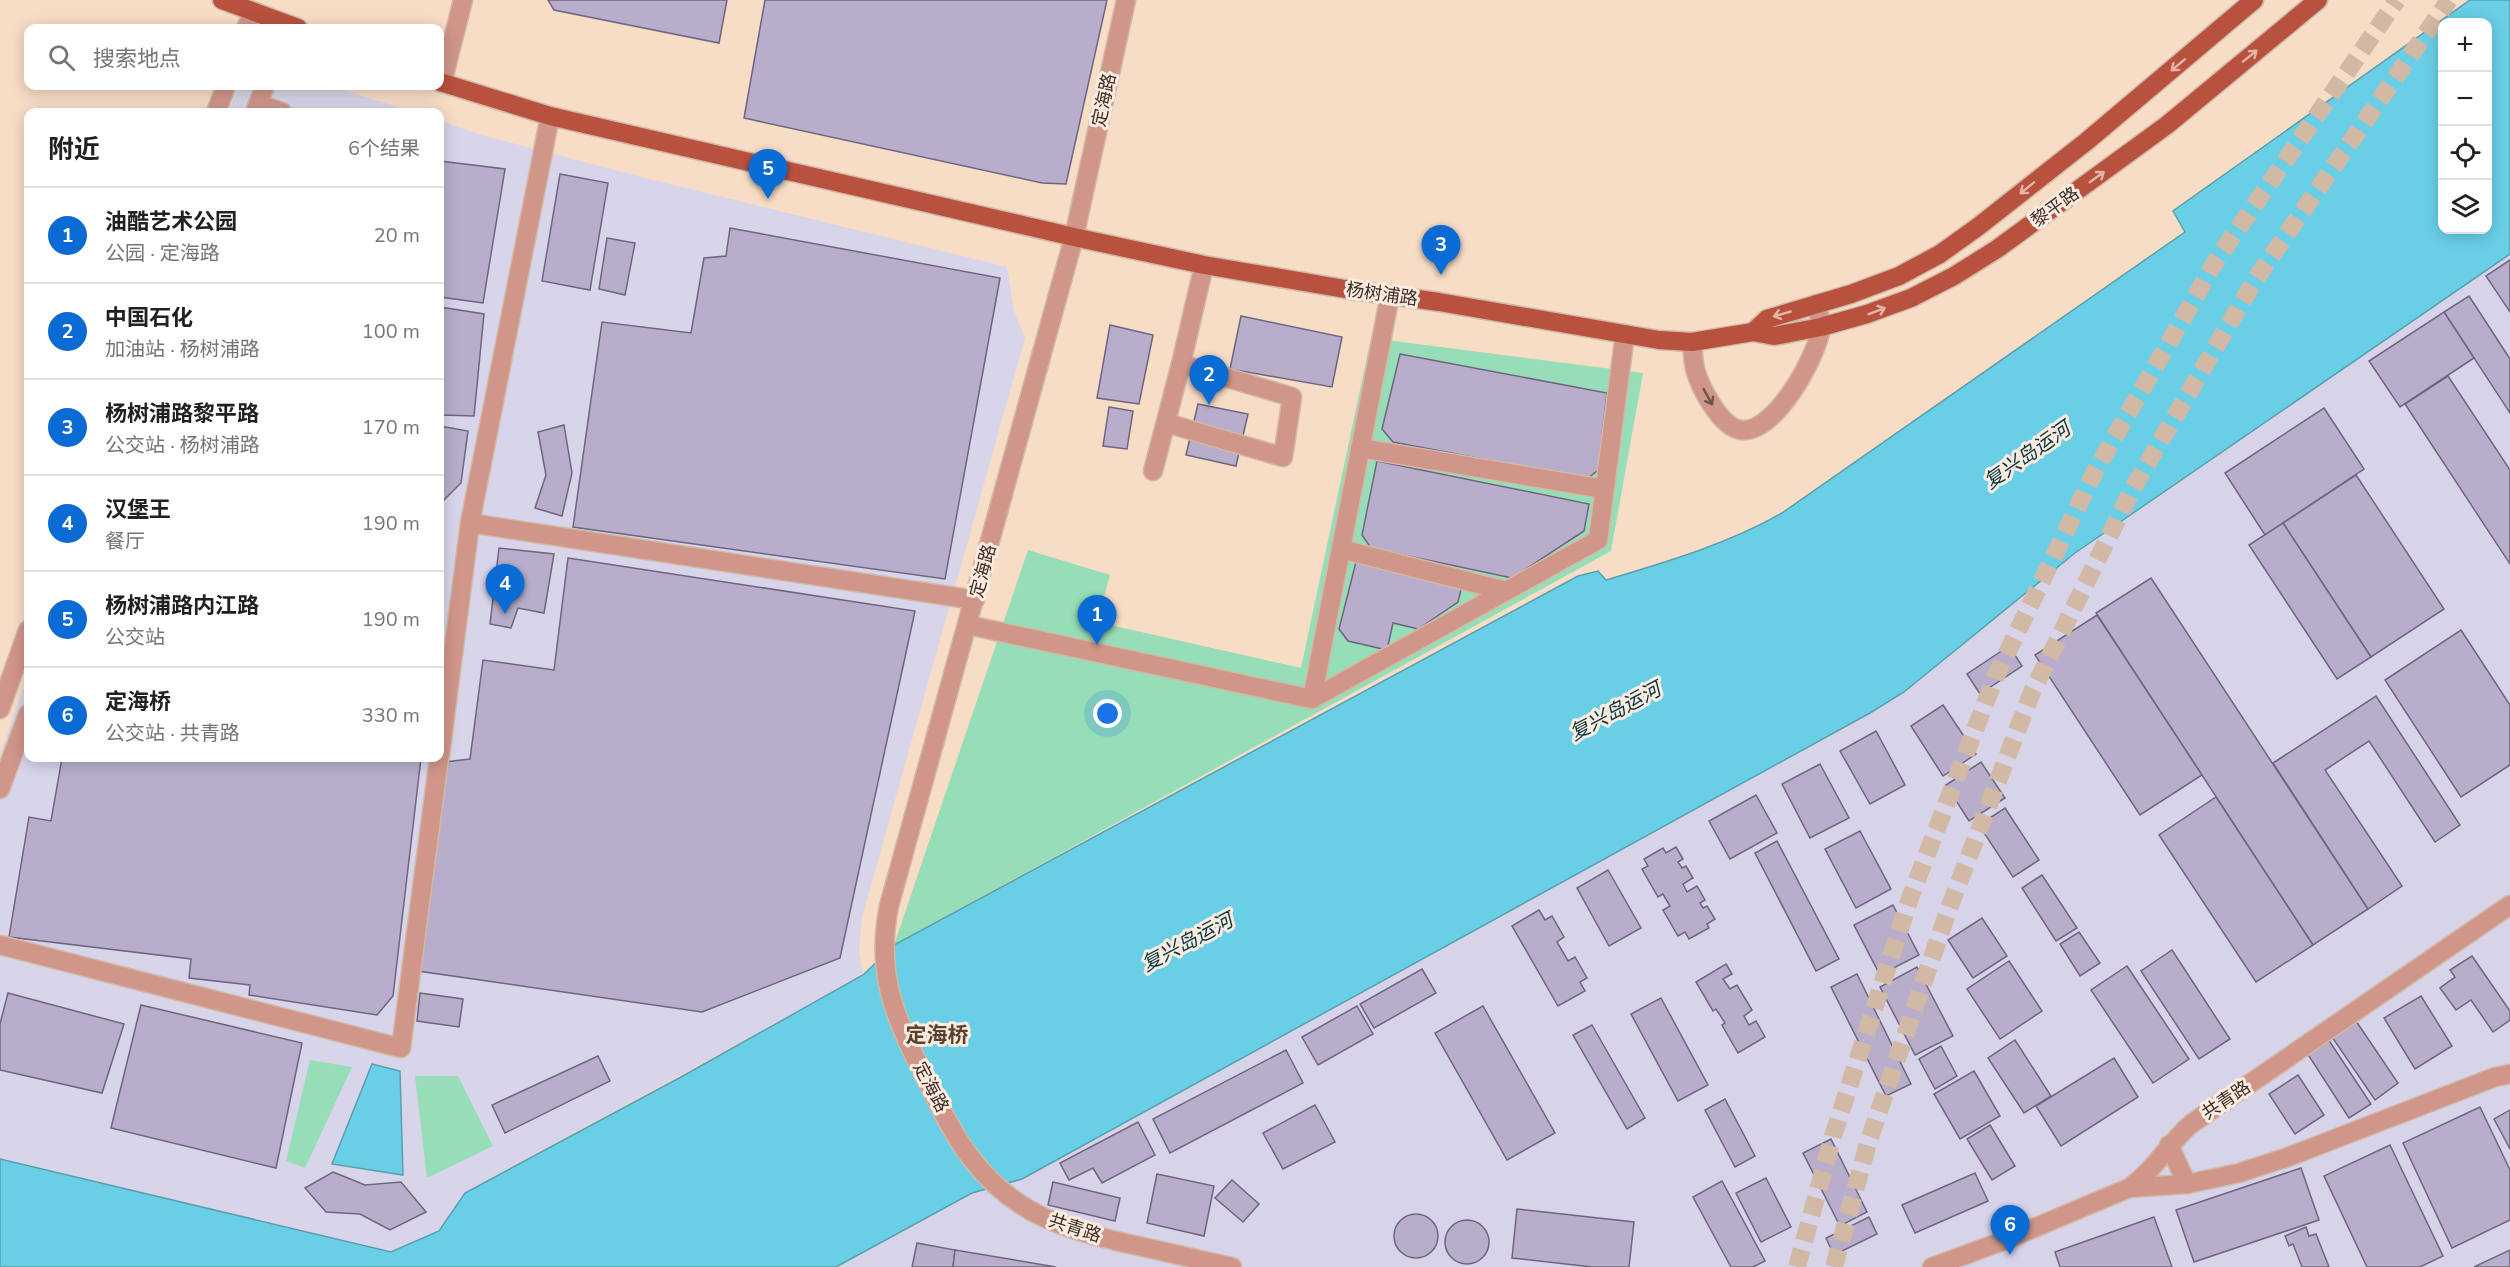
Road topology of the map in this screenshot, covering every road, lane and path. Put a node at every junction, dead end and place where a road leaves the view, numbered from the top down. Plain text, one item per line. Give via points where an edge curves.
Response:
1 (222, 0) edge
2 (463, 0) edge
3 (1126, 0) edge
4 (2254, 0) edge
5 (2318, 0) edge
6 (249, 20) edge
7 (273, 24) edge
8 (444, 72) edge
9 (444, 84) edge
10 (224, 90) edge
11 (264, 90) edge
12 (218, 108) edge
13 (257, 108) edge
14 (550, 116) junction
15 (1074, 237) junction
16 (1204, 265) junction
17 (1390, 295) junction
18 (1816, 304) junction
19 (1821, 327) junction
20 (1753, 332) junction
21 (1625, 334) junction
22 (1692, 342) junction
23 (1181, 364) junction
24 (1166, 423) junction
25 (1360, 448) junction
26 (1153, 471) dead end
27 (1604, 489) junction
28 (470, 523) junction
29 (1341, 549) junction
30 (1506, 591) junction
31 (975, 600) junction
32 (968, 625) junction
33 (447, 637) edge
34 (24, 641) edge
35 (444, 682) edge
36 (1312, 699) junction
37 (0, 709) edge
38 (24, 725) edge
39 (438, 762) edge
40 (0, 789) edge
41 (2510, 905) edge
42 (0, 945) edge
43 (2510, 1074) edge
44 (954, 1131) joint
45 (2169, 1145) junction
46 (2187, 1184) junction
47 (2129, 1188) junction
48 (1232, 1267) edge
49 (1932, 1267) edge

1 - 6 main road
2 - 8 street
3 - 15 street, 定海路
4 -> 18 main road, 黎平路 via 2087,141 1940,254 1899,276
19 -> 5 main road, 黎平路 via 1867,315 1911,297 1997,249 2167,125
6 - 7 main road
9 - 14 main road, 杨树浦路
10 - 12 street
11 - 13 street
14 - 15 main road, 杨树浦路
14 - 28 street
15 - 16 main road, 杨树浦路
15 - 31 street, 定海路
16 - 17 main road, 杨树浦路
16 - 23 street
17 - 21 main road, 杨树浦路
17 - 25 street
18 - 19 street
18 -> 20 main road, 黎平路 via 1767,319
19 - 20 main road, 黎平路 via 1774,336
22 -> 19 street via 1695,369 1704,391 1724,421 1739,430 1766,421 1793,392
20 - 22 main road, 黎平路
21 - 22 main road, 杨树浦路
21 - 27 street
23 - 24 street
23 - 24 street via 1292,396 1283,458
24 - 26 street
25 - 27 street
25 - 29 street
27 - 30 street via 1598,540
28 - 31 street
28 - 33 street
29 - 30 street
29 - 36 street
30 - 36 street
31 - 32 street, 定海路
32 - 36 street
32 - 44 street, 定海路 via 883,934 888,991 906,1040
33 - 35 street
34 - 37 street
38 - 40 street
39 - 42 street via 401,1048
41 - 45 street, 共青路 via 2191,1124
43 - 46 street via 2288,1157
44 - 48 street, 共青路 via 983,1173 1017,1203 1042,1218 1080,1233
45 - 46 street
45 - 47 street, 共青路 via 2146,1175
46 - 47 street
47 - 49 street, 共青路

